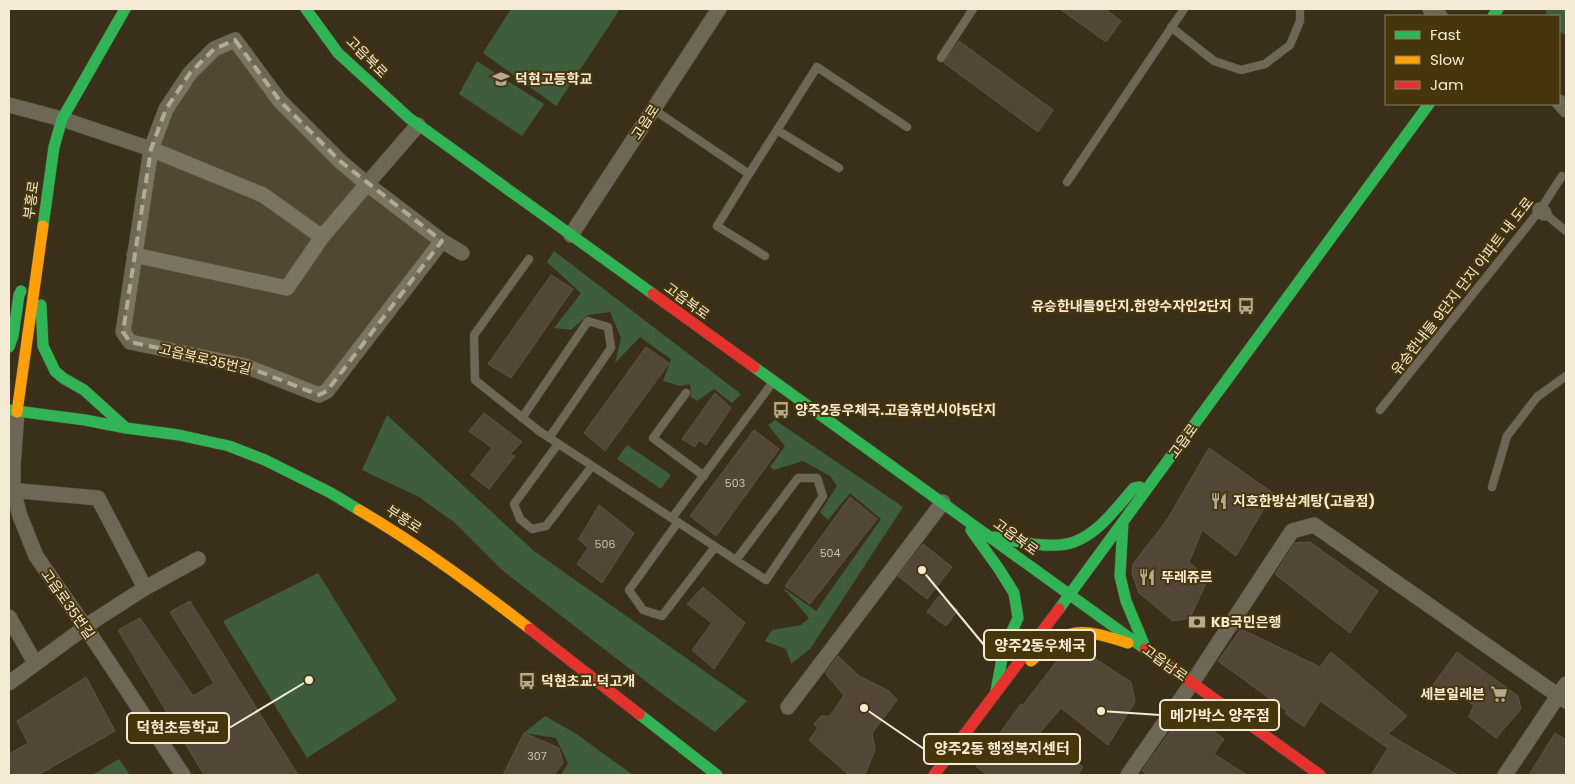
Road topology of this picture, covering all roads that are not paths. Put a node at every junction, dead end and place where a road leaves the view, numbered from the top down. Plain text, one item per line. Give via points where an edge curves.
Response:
1 (125, 9) edge
2 (306, 9) edge
3 (719, 9) edge
4 (974, 9) edge
5 (1184, 9) edge
6 (1300, 9) edge
7 (1171, 27) junction
8 (941, 58) dead end
9 (9, 105) edge
10 (1428, 105) edge
11 (653, 109) junction
12 (62, 119) junction
13 (418, 125) junction
14 (907, 127) dead end
15 (777, 130) junction
16 (151, 149) junction
17 (839, 168) dead end
18 (749, 174) junction
19 (1562, 176) dead end
20 (1067, 182) dead end
21 (367, 184) junction
22 (1542, 211) junction
23 (1566, 231) edge
24 (571, 235) junction
25 (322, 237) junction
26 (442, 241) junction
27 (40, 245) junction
28 (462, 252) dead end
29 (134, 255) junction
30 (765, 256) dead end
31 (529, 259) dead end
32 (9, 347) edge
33 (1566, 376) edge
34 (774, 382) junction
35 (686, 393) dead end
36 (1380, 410) dead end
37 (13, 411) edge
38 (522, 418) junction
39 (126, 428) junction
40 (549, 438) junction
41 (558, 444) junction
42 (592, 466) junction
43 (704, 476) junction
44 (1151, 484) junction
45 (1492, 487) dead end
46 (11, 490) edge
47 (943, 502) junction
48 (962, 516) junction
49 (675, 520) junction
50 (1123, 522) junction
51 (990, 536) junction
52 (715, 547) junction
53 (198, 559) dead end
54 (736, 560) junction
55 (145, 588) junction
56 (1070, 594) junction
57 (9, 617) edge
58 (86, 628) junction
59 (1146, 649) junction
60 (35, 663) junction
61 (9, 683) edge
62 (1192, 683) junction
63 (1563, 693) edge
64 (995, 695) junction
65 (788, 707) dead end
66 (984, 710) junction
67 (183, 775) edge
68 (716, 775) edge
69 (934, 775) edge
70 (1128, 775) edge
71 (1320, 775) edge
72 (1505, 775) edge

1 - 12 street, 부흥로
2 - 13 street, 고읍북로 via 338,53
3 - 11 street, 고읍로
4 - 8 lane
5 - 7 lane
6 - 7 lane via 1300,21 1290,45 1265,64 1241,70 1214,61
7 - 20 lane
9 - 12 street
10 - 44 street, 고읍로
11 - 18 lane
11 - 24 street, 고읍로
12 - 16 street
12 - 27 street, 부흥로 via 54,147
13 - 21 street
13 - 24 street, 고읍북로
14 - 15 lane via 817,67
15 - 17 lane
15 - 18 lane
16 - 21 street, 고읍북로35번길 via 166,109 190,72 214,48 234,40 280,101
16 - 25 street via 263,195
16 - 29 street, 고읍북로35번길
18 - 30 lane via 717,226
19 - 22 lane, 유승한내들 9단지 단지 아파트 내 도로
21 - 25 street
21 - 26 street, 고읍북로35번길
22 - 23 lane, 유승한내들 9단지 단지 아파트 내 도로
22 - 36 lane, 유승한내들 9단지 단지 아파트 내 도로
24 - 34 street, 고읍북로
25 - 29 street via 287,288
26 - 28 street, 고읍북로35번길
26 - 29 street, 고읍북로35번길 via 327,392 319,395 245,366 130,342 123,332
27 - 32 street via 19,295
27 - 37 street, 부흥로
27 - 39 street via 43,346 55,371 84,390
31 - 38 lane via 474,336 475,380
33 - 45 lane via 1537,397 1507,436
34 - 43 lane
34 - 47 street, 고읍북로
35 - 43 lane via 653,438
37 - 39 street, 부흥로
37 - 46 street, 고읍로35번길
38 - 40 lane
38 - 40 lane via 588,321 608,327 611,348
39 - 68 street, 부흥로 via 229,446 331,493 399,533 479,589
40 - 41 lane
41 - 42 lane
41 - 42 lane via 514,504 520,519 532,529 546,526
42 - 49 lane
43 - 49 lane
44 - 50 street, 고읍로
44 - 51 street via 1134,488 1095,528 1073,542 1046,545
46 - 55 street via 98,498
46 - 58 street, 고읍로35번길 via 36,556
47 - 48 street, 고읍북로
47 - 65 street
48 - 51 street, 고읍북로
48 - 64 street via 1014,593 1018,618 1004,648
49 - 52 lane
49 - 52 lane via 629,590 643,610 662,616
50 - 56 street, 고읍로
50 - 59 street via 1120,576 1126,601
51 - 56 street, 고읍북로
52 - 54 lane
53 - 55 street
54 - 54 lane via 766,580 823,496 817,478 798,478
55 - 58 street
56 - 59 street, 고읍남로
56 - 64 street, 고읍로
57 - 60 street
58 - 60 street
58 - 67 street, 고읍로35번길
59 - 62 street, 고읍남로
59 - 66 street via 1095,632 1071,632 1048,645
60 - 61 street
62 - 63 street via 1292,531 1314,525
62 - 70 street, 고읍남로
62 - 71 street
63 - 72 street
64 - 66 street, 고읍로
66 - 69 street, 고읍로

